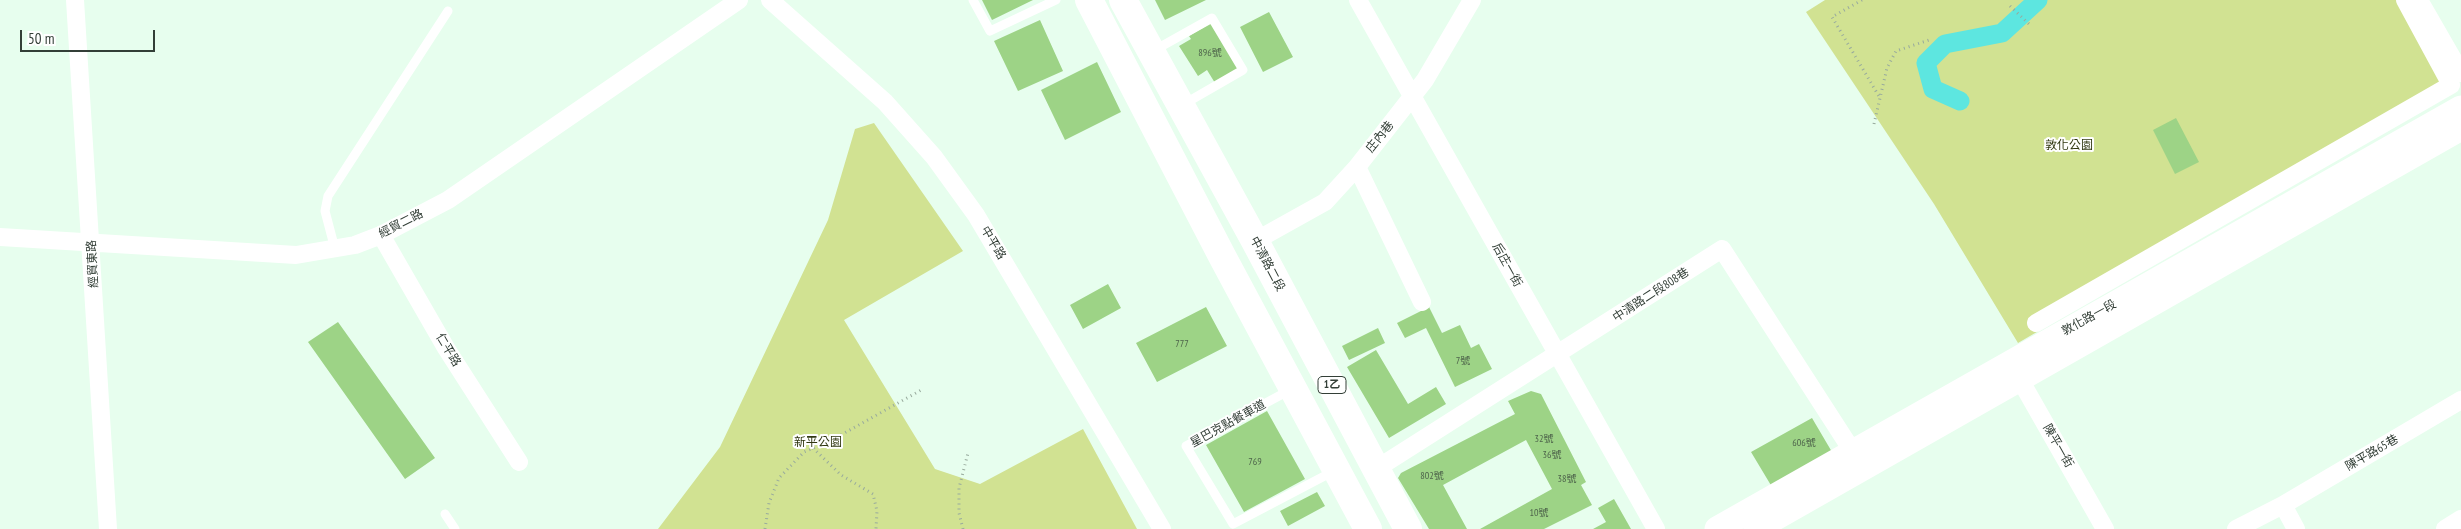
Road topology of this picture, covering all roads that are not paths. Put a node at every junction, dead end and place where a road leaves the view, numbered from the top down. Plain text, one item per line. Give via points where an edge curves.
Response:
1 (76, 0) edge
2 (739, 0) edge
3 (770, 0) edge
4 (973, 0) edge
5 (1056, 0) edge
6 (1089, 0) edge
7 (1123, 0) edge
8 (1358, 0) edge
9 (1472, 0) edge
10 (2405, 0) edge
11 (2419, 0) edge
12 (448, 11) dead end
13 (1152, 52) junction
14 (2461, 73) edge
15 (1413, 97) junction
16 (1181, 106) junction
17 (2461, 108) edge
18 (2461, 128) edge
19 (1357, 167) junction
20 (381, 235) junction
21 (0, 237) edge
22 (1255, 241) junction
23 (92, 242) junction
24 (335, 249) junction
25 (1422, 302) dead end
26 (2036, 323) dead end
27 (1557, 354) junction
28 (2014, 370) junction
29 (1293, 389) junction
30 (2461, 400) edge
31 (1853, 452) junction
32 (519, 462) dead end
33 (1376, 469) junction
34 (1336, 470) junction
35 (2283, 505) junction
36 (445, 514) dead end
37 (2461, 519) edge
38 (108, 529) edge
39 (455, 529) edge
40 (1162, 529) edge
41 (1368, 529) edge
42 (1408, 529) edge
43 (1656, 529) edge
44 (1717, 529) edge
45 (1756, 529) edge
46 (2105, 529) edge
47 (2236, 529) edge
48 (2296, 529) edge
49 (2445, 529) edge

1 - 23 street, 經貿東路
2 - 20 street, 經貿二路 via 448,200
3 - 40 street, 中平路 via 885,102 934,157 976,215
4 - 5 lane via 990,31
6 - 29 main road
7 - 13 main road, 中清路二段 / 1乙
8 - 15 street, 后庄一街
9 - 15 street, 庄內巷
10 - 26 street via 2451,85
11 - 14 street
12 - 24 lane via 328,196 326,211
13 - 16 main road, 中清路二段 / 1乙
13 - 16 lane via 1212,18 1243,70
15 - 19 street, 庄內巷
15 - 27 street, 后庄一街
16 - 22 main road, 中清路二段 / 1乙
17 - 28 street, 敦化路一段
18 - 28 street, 敦化路一段
19 - 22 street, 庄內巷 via 1325,202
19 - 25 street
20 - 24 street, 經貿二路
20 - 32 street, 仁平路 via 446,348
21 - 23 street, 經貿二路
22 - 33 main road, 中清路二段 / 1乙
23 - 24 street, 經貿二路 via 296,255
23 - 38 street, 經貿東路
27 - 31 street, 中清路二段808巷 via 1722,249
27 - 33 street, 中清路二段808巷
27 - 43 street, 后庄一街
28 - 31 street, 敦化路一段
28 - 45 street, 敦化路一段
28 - 46 street, 陳平一街
29 - 34 main road
29 - 34 lane, 星巴克點餐車道 via 1186,446 1233,524
30 - 35 street, 陳平路65巷
31 - 44 street, 敦化路一段
33 - 42 main road, 中清路二段 / 1乙
34 - 41 main road
35 - 47 street, 陳平路65巷
35 - 48 street
36 - 39 lane
37 - 49 street

